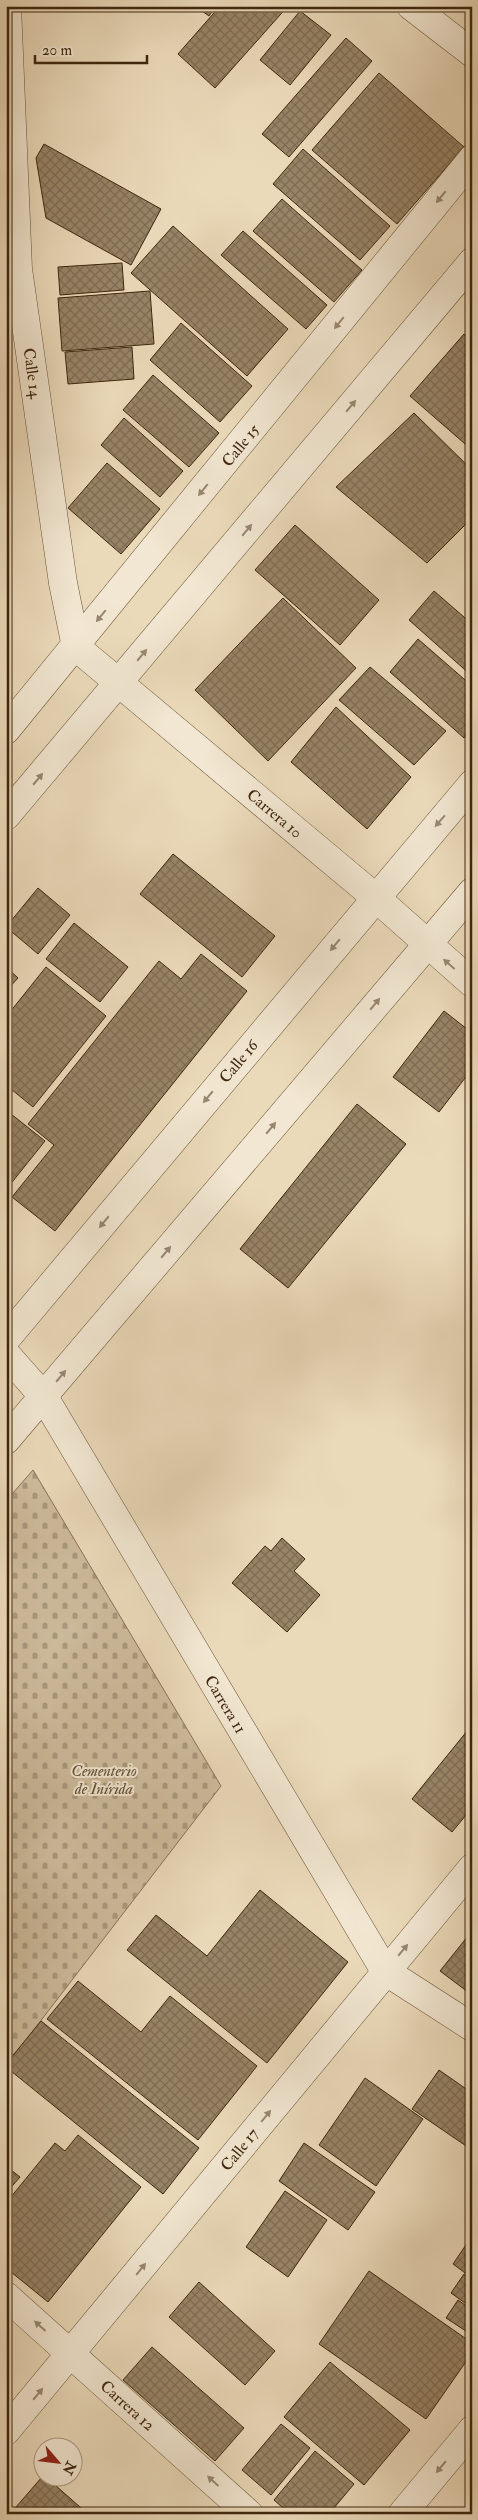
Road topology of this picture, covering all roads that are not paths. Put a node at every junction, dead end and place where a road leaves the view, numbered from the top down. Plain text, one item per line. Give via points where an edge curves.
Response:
1 (7, 6) edge
2 (411, 6) edge
3 (472, 53) edge
4 (472, 159) edge
5 (472, 262) edge
6 (76, 647) junction
7 (120, 682) junction
8 (6, 730) edge
9 (472, 784) edge
10 (6, 816) edge
11 (472, 892) edge
12 (375, 897) junction
13 (426, 944) junction
14 (472, 983) edge
15 (6, 1339) edge
16 (6, 1354) edge
17 (44, 1397) junction
18 (6, 1440) edge
19 (472, 1868) edge
20 (385, 1971) junction
21 (472, 2027) edge
22 (6, 2296) edge
23 (71, 2354) junction
24 (472, 2430) edge
25 (6, 2431) edge
26 (249, 2514) edge
27 (402, 2514) edge

1 - 6 street, Calle 14 via 18,269 62,583
2 - 3 street
4 -> 6 street, Calle 15
7 -> 5 street
6 - 7 street, Carrera 10
6 - 8 street, Calle 15
10 -> 7 street
7 - 12 street, Carrera 10
9 -> 12 street, Calle 16
11 - 13 street
12 - 13 street, Carrera 10
12 -> 15 street, Calle 16
14 -> 13 street, Carrera 10
17 -> 13 street
16 - 17 street, Carrera 11
17 - 18 street
17 - 20 street, Carrera 11
20 -> 19 street, Calle 17
20 - 21 street, Carrera 11
23 -> 20 street, Calle 17
23 -> 22 street, Carrera 12
25 -> 23 street, Calle 17
26 -> 23 street, Carrera 12
24 -> 27 street

